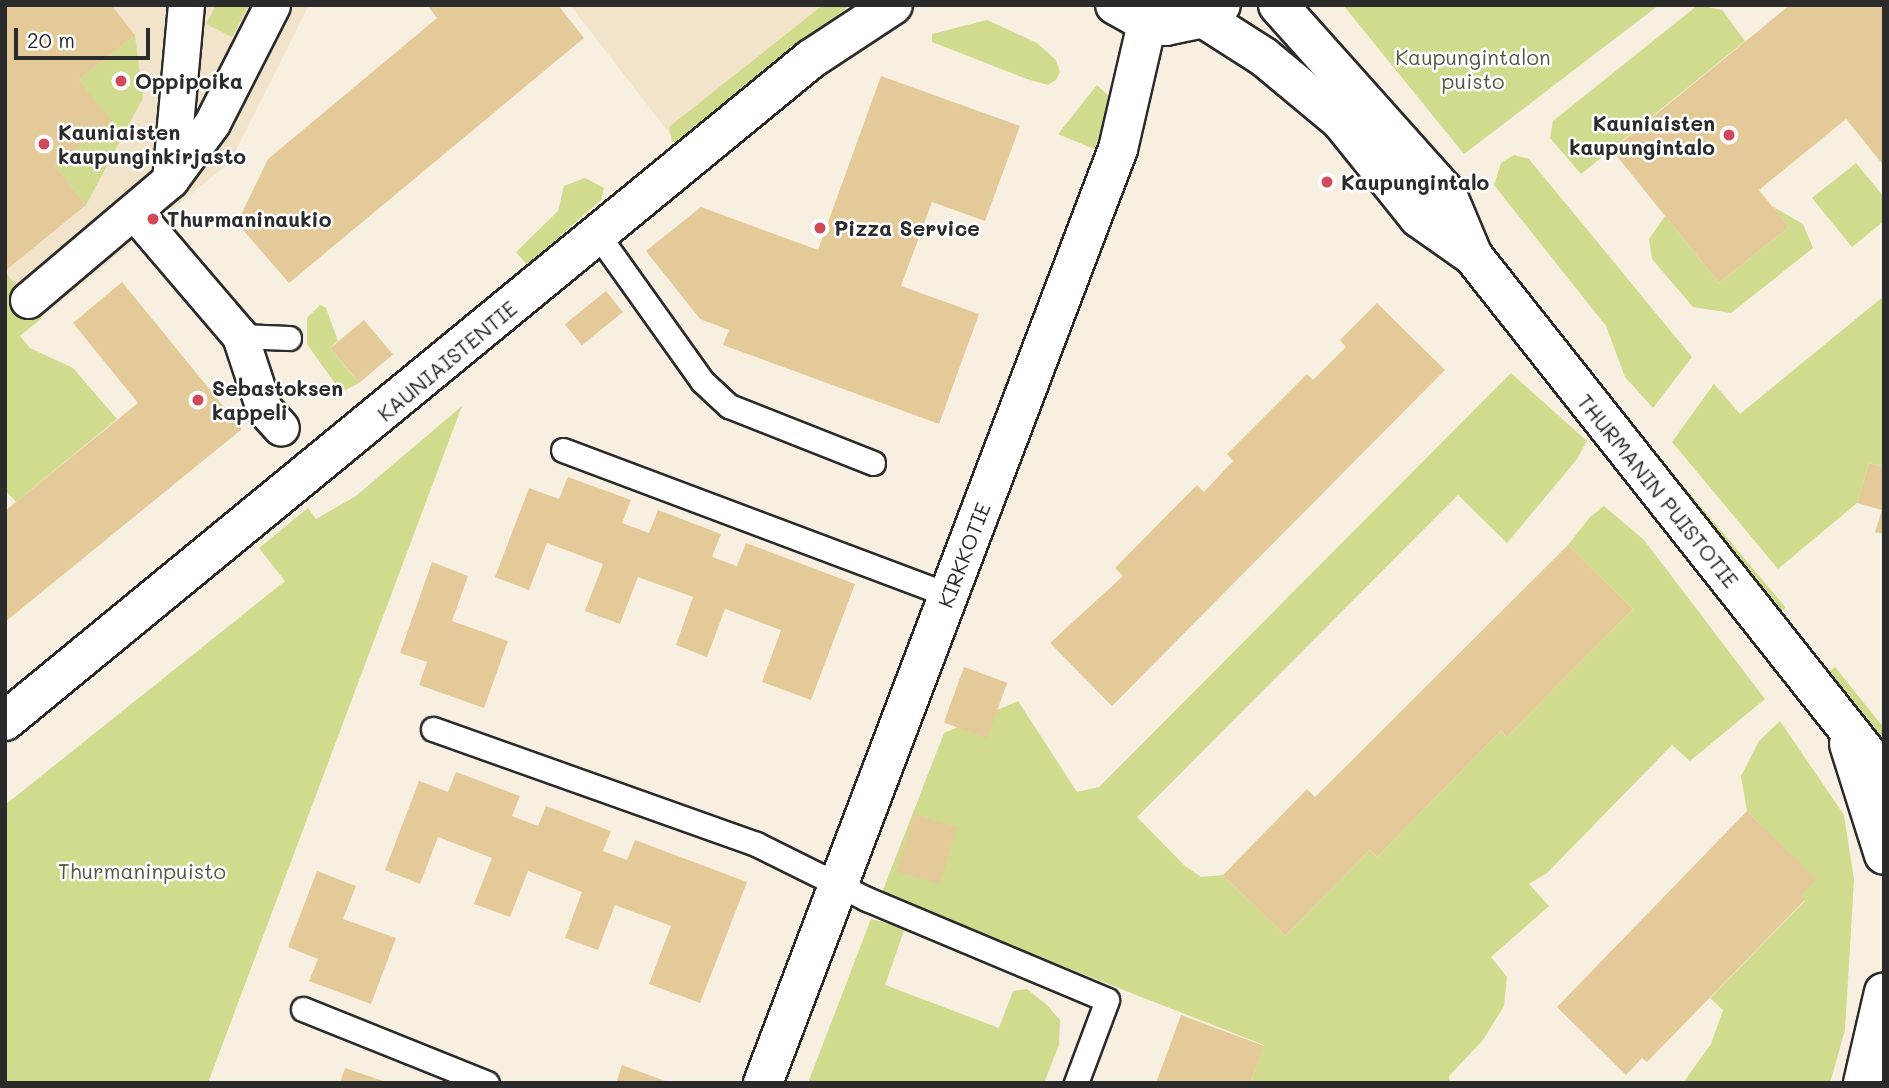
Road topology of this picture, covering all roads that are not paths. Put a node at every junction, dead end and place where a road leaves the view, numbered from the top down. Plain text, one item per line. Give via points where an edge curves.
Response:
1 (186, 5) edge
2 (272, 5) edge
3 (893, 5) edge
4 (1278, 5) edge
5 (1212, 12) edge
6 (1131, 14) edge
7 (170, 180) junction
8 (135, 212) junction
9 (598, 235) junction
10 (1474, 256) junction
11 (29, 300) dead end
12 (240, 336) junction
13 (289, 338) dead end
14 (281, 428) dead end
15 (563, 450) dead end
16 (873, 463) dead end
17 (948, 595) junction
18 (5, 721) edge
19 (1843, 725) junction
20 (433, 729) dead end
21 (1884, 775) edge
22 (1884, 855) edge
23 (838, 885) junction
24 (1884, 992) edge
25 (303, 1009) dead end
26 (487, 1083) edge
27 (763, 1083) edge
28 (1076, 1083) edge
29 (1863, 1083) edge

1 - 7 street
2 - 7 street via 212,123
3 - 9 street, KAUNIAISTENTIE via 811,59
4 - 10 street, THURMANIN PUISTOTIE via 1447,194
5 - 6 street via 1166,26
5 - 10 street, THURMANIN PUISTOTIE via 1341,121 1419,218
6 - 17 street, KIRKKOTIE via 1118,149
7 - 8 street
8 - 11 street
8 - 12 street
9 - 16 lane via 702,381 729,406
9 - 18 street, KAUNIAISTENTIE
10 - 19 street, THURMANIN PUISTOTIE
12 - 13 lane
12 - 14 street via 264,409
15 - 17 lane
17 - 23 street, KIRKKOTIE
19 - 21 street, THURMANIN PUISTOTIE
19 - 22 street, THURMANIN PUISTOTIE
20 - 23 lane via 756,844
23 - 27 street, KIRKKOTIE
23 - 28 lane via 1107,1000
24 - 29 street
25 - 26 lane

